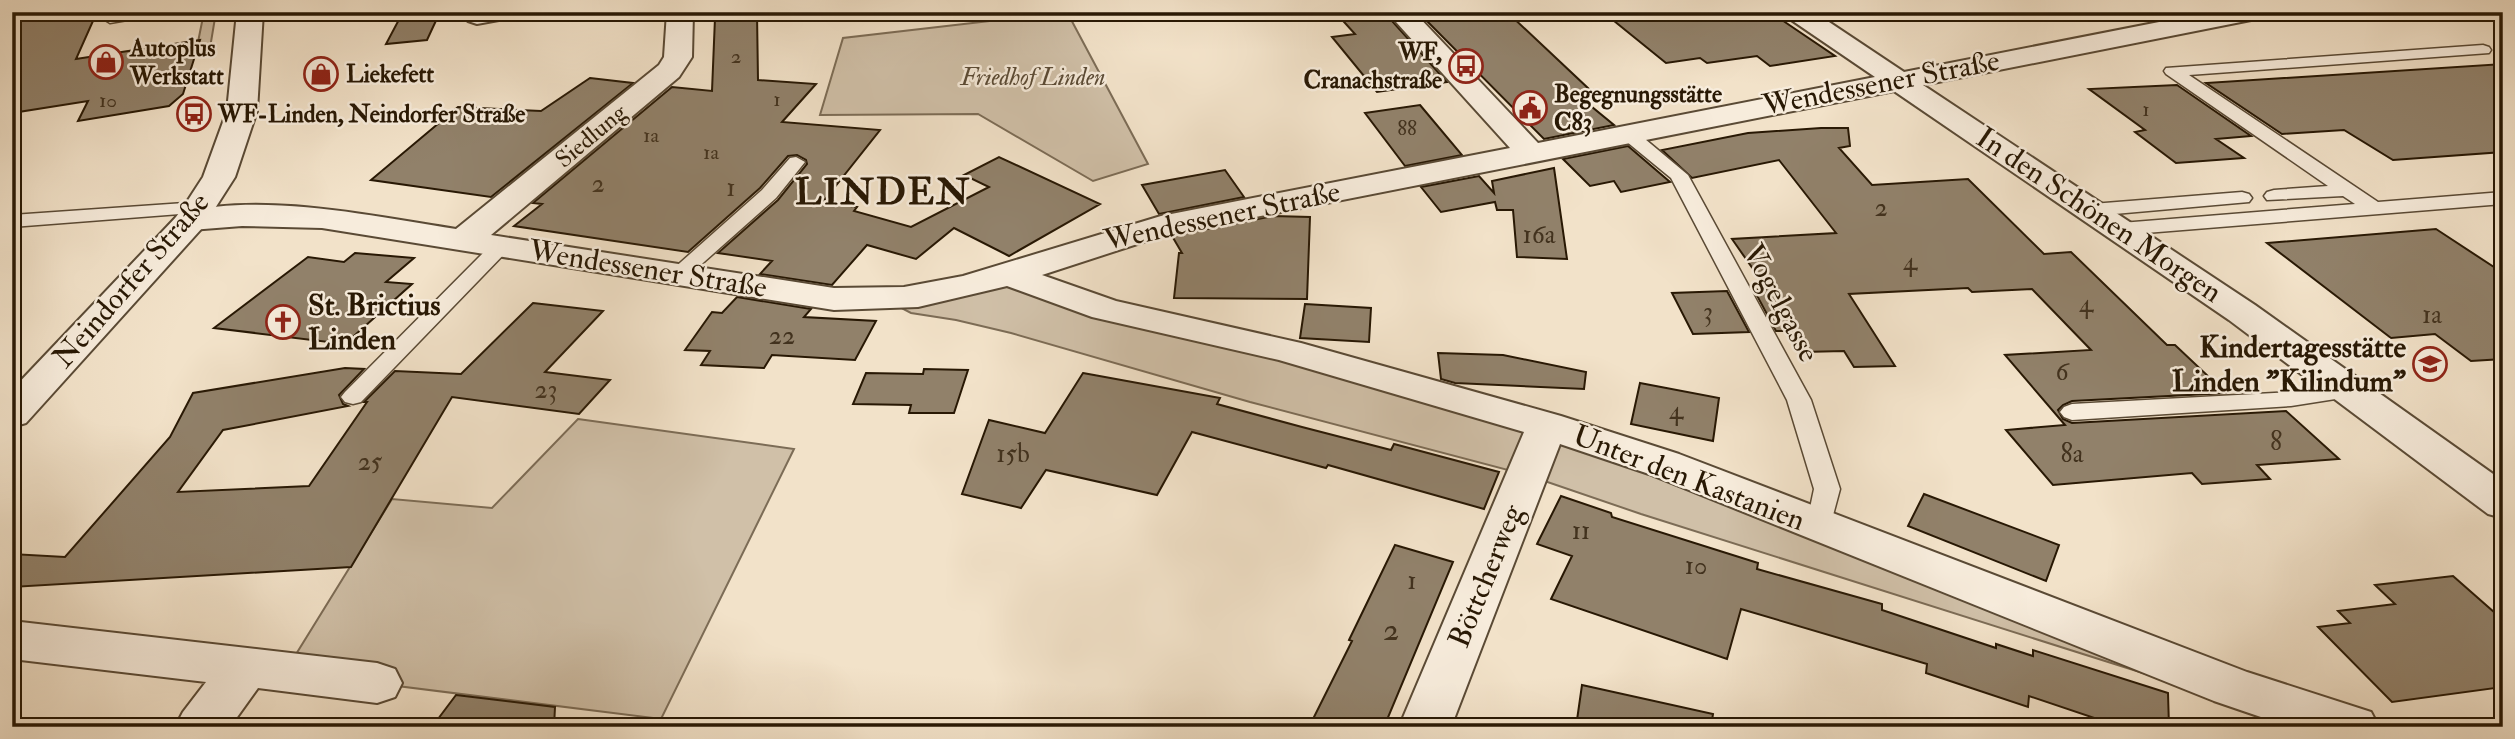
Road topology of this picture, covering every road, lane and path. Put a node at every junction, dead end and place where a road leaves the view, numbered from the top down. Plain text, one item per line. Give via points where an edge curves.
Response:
1 (145, 12) edge
2 (250, 12) edge
3 (478, 12) edge
4 (506, 12) edge
5 (680, 12) edge
6 (1400, 12) edge
7 (1796, 12) edge
8 (2251, 12) edge
9 (110, 18) dead end
10 (2483, 50) dead end
11 (1897, 80) junction
12 (1627, 133) junction
13 (1530, 152) junction
14 (796, 162) dead end
15 (2347, 190) junction
16 (2274, 196) dead end
17 (2242, 198) dead end
18 (2503, 198) edge
19 (2373, 208) junction
20 (2092, 210) junction
21 (195, 214) junction
22 (12, 221) edge
23 (2121, 229) junction
24 (465, 239) junction
25 (502, 245) junction
26 (679, 274) junction
27 (1010, 275) junction
28 (2353, 390) junction
29 (353, 397) dead end
30 (2072, 412) dead end
31 (12, 414) edge
32 (1547, 425) junction
33 (2503, 503) edge
34 (1819, 527) junction
35 (12, 640) edge
36 (245, 668) junction
37 (377, 683) dead end
38 (201, 727) edge
39 (1425, 727) edge
40 (2353, 727) edge

1 - 9 lane
2 - 21 street, Neindorfer Straße via 242,111 219,177
3 - 4 street via 477,16
5 - 24 street, Siedlung via 678,57 669,71
6 - 13 street
7 - 11 street, In den Schönen Morgen
8 - 11 street, Wendessener Straße
10 - 15 lane via 2172,71
11 - 12 street, Wendessener Straße
11 - 20 street, In den Schönen Morgen
12 - 13 street, Wendessener Straße
12 - 34 lane, Vogelgasse via 1679,175 1799,400 1827,489
13 - 27 street, Wendessener Straße via 1161,226 1072,251
14 - 26 lane via 769,194
15 - 16 lane
15 - 19 lane
17 - 20 lane
18 - 19 lane
19 - 23 lane
20 - 23 street, In den Schönen Morgen
21 - 22 lane
21 - 24 street, Wendessener Straße via 322,218
21 - 31 street, Neindorfer Straße
23 - 28 street, In den Schönen Morgen
24 - 25 street, Wendessener Straße
25 - 26 street, Wendessener Straße
25 - 29 lane
26 - 27 street, Wendessener Straße via 834,299 886,300
27 - 32 street, Unter den Kastanien via 1105,309 1288,351
28 - 30 lane via 2291,399
28 - 33 street, In den Schönen Morgen
32 - 34 street, Unter den Kastanien via 1664,464
32 - 39 street, Böttcherweg
34 - 40 street, Unter den Kastanien via 2232,687
35 - 36 street
36 - 37 street
36 - 38 street

